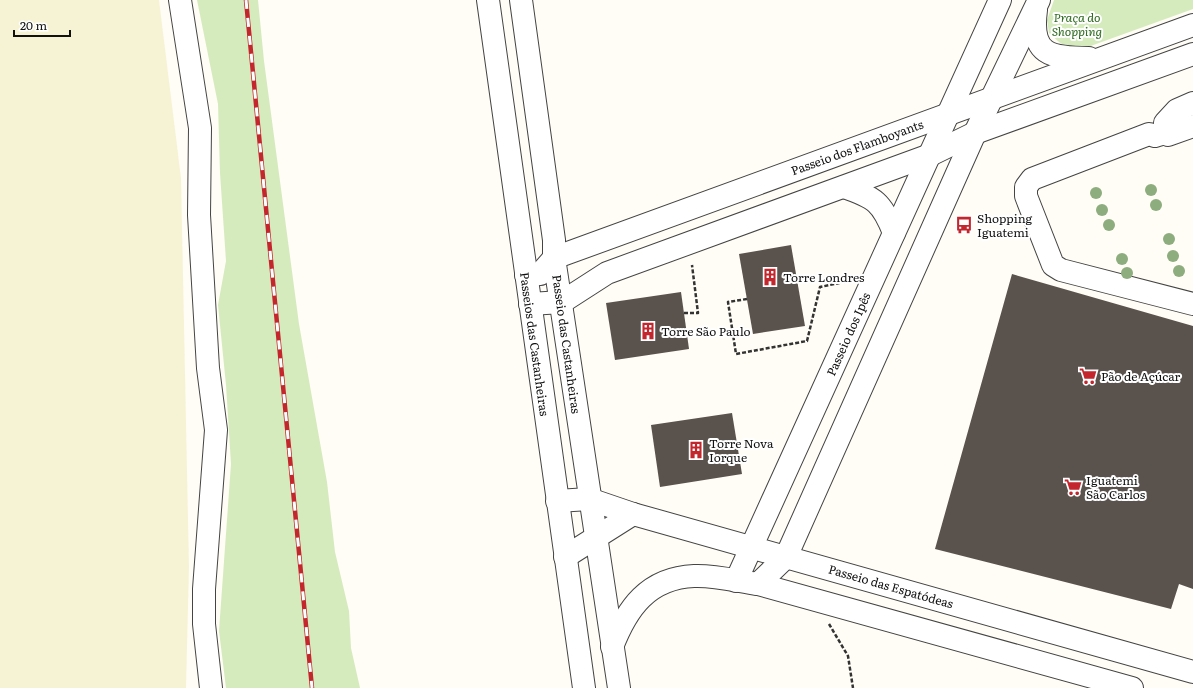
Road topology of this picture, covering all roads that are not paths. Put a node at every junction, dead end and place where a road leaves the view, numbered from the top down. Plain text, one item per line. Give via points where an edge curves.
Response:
1 (180, 0) edge
2 (488, 0) edge
3 (521, 0) edge
4 (1000, 0) edge
5 (1038, 2) edge
6 (1193, 25) edge
7 (984, 36) junction
8 (1015, 49) junction
9 (1193, 54) edge
10 (1104, 57) junction
11 (1030, 84) junction
12 (993, 97) junction
13 (1193, 103) edge
14 (1039, 110) junction
15 (948, 114) junction
16 (1193, 126) edge
17 (975, 133) junction
18 (1168, 135) dead end
19 (860, 146) junction
20 (930, 155) junction
21 (881, 173) junction
22 (844, 187) junction
23 (912, 194) junction
24 (944, 203) junction
25 (894, 233) junction
26 (521, 242) junction
27 (599, 242) junction
28 (554, 249) junction
29 (884, 255) junction
30 (607, 273) junction
31 (526, 275) junction
32 (912, 277) junction
33 (562, 302) junction
34 (530, 304) junction
35 (1193, 304) edge
36 (796, 449) junction
37 (828, 463) junction
38 (589, 499) junction
39 (557, 501) junction
40 (633, 514) junction
41 (595, 538) junction
42 (752, 548) junction
43 (565, 557) junction
44 (786, 557) junction
45 (736, 581) junction
46 (758, 584) junction
47 (604, 588) junction
48 (571, 594) junction
49 (612, 647) junction
50 (1193, 672) edge
51 (211, 688) edge
52 (584, 688) edge
53 (619, 688) edge
54 (1132, 688) edge

1 - 51 street via 200,128 200,222 208,368 216,430 204,589 204,624
2 - 26 street, Passeios das Castanheiras
3 - 28 street, Passeio das Castanheiras
4 - 7 street, Passeio dos Ipês
5 - 8 street
5 - 10 street via 1034,25 1038,43 1049,54 1062,58
6 - 10 street, Passeio dos Flamboyants
7 - 8 street
7 - 15 street, Passeio dos Ipês
8 - 12 street
9 - 14 street
10 - 11 street, Passeio dos Flamboyants
11 - 12 street, Passeio dos Flamboyants
11 - 14 street via 1027,98
12 - 15 street, Passeio dos Flamboyants
12 - 17 street
13 - 35 street via 1176,110 1165,123 1168,132 1155,136 1150,134 1032,179 1026,186 1026,196 1054,265 1060,270
14 - 17 street
15 - 19 street, Passeio dos Flamboyants
15 - 20 street, Passeio dos Ipês
16 - 18 street
17 - 20 street
17 - 24 street
19 - 21 street via 877,160
19 - 27 street, Passeio dos Flamboyants
20 - 21 street
20 - 23 street, Passeio dos Ipês
21 - 22 street
22 - 25 street via 867,195 882,206
22 - 30 street
23 - 24 street
23 - 25 street, Passeio dos Ipês
24 - 32 street
25 - 29 street, Passeio dos Ipês
26 - 28 street
26 - 31 street, Passeios das Castanheiras
27 - 28 street, Passeio dos Flamboyants
27 - 30 street via 601,260
28 - 31 street, Passeio dos Flamboyants via 540,274
28 - 33 street, Passeio das Castanheiras
29 - 32 street
29 - 36 street, Passeio dos Ipês
30 - 33 street
31 - 34 street, Passeios das Castanheiras
32 - 37 street
33 - 34 street
33 - 38 street, Passeio das Castanheiras
34 - 39 street, Passeios das Castanheiras
36 - 37 street
36 - 42 street, Passeio dos Ipês
37 - 44 street
38 - 39 street
38 - 40 street, Passeio das Espatódeas
38 - 41 street, Passeio das Castanheiras
39 - 43 street, Passeios das Castanheiras
40 - 41 street
40 - 42 street, Passeio das Espatódeas
41 - 43 street
41 - 47 street, Passeio das Castanheiras
42 - 44 street, Passeio das Espatódeas
42 - 45 street, Passeio dos Ipês
43 - 48 street, Passeios das Castanheiras
44 - 46 street
44 - 50 street, Passeio das Espatódeas
45 - 46 street
45 - 49 street via 695,576 681,577 656,587 644,594 626,615
46 - 54 street
47 - 48 street
47 - 49 street, Passeio das Castanheiras
48 - 52 street, Passeios das Castanheiras
49 - 53 street, Passeio das Castanheiras

